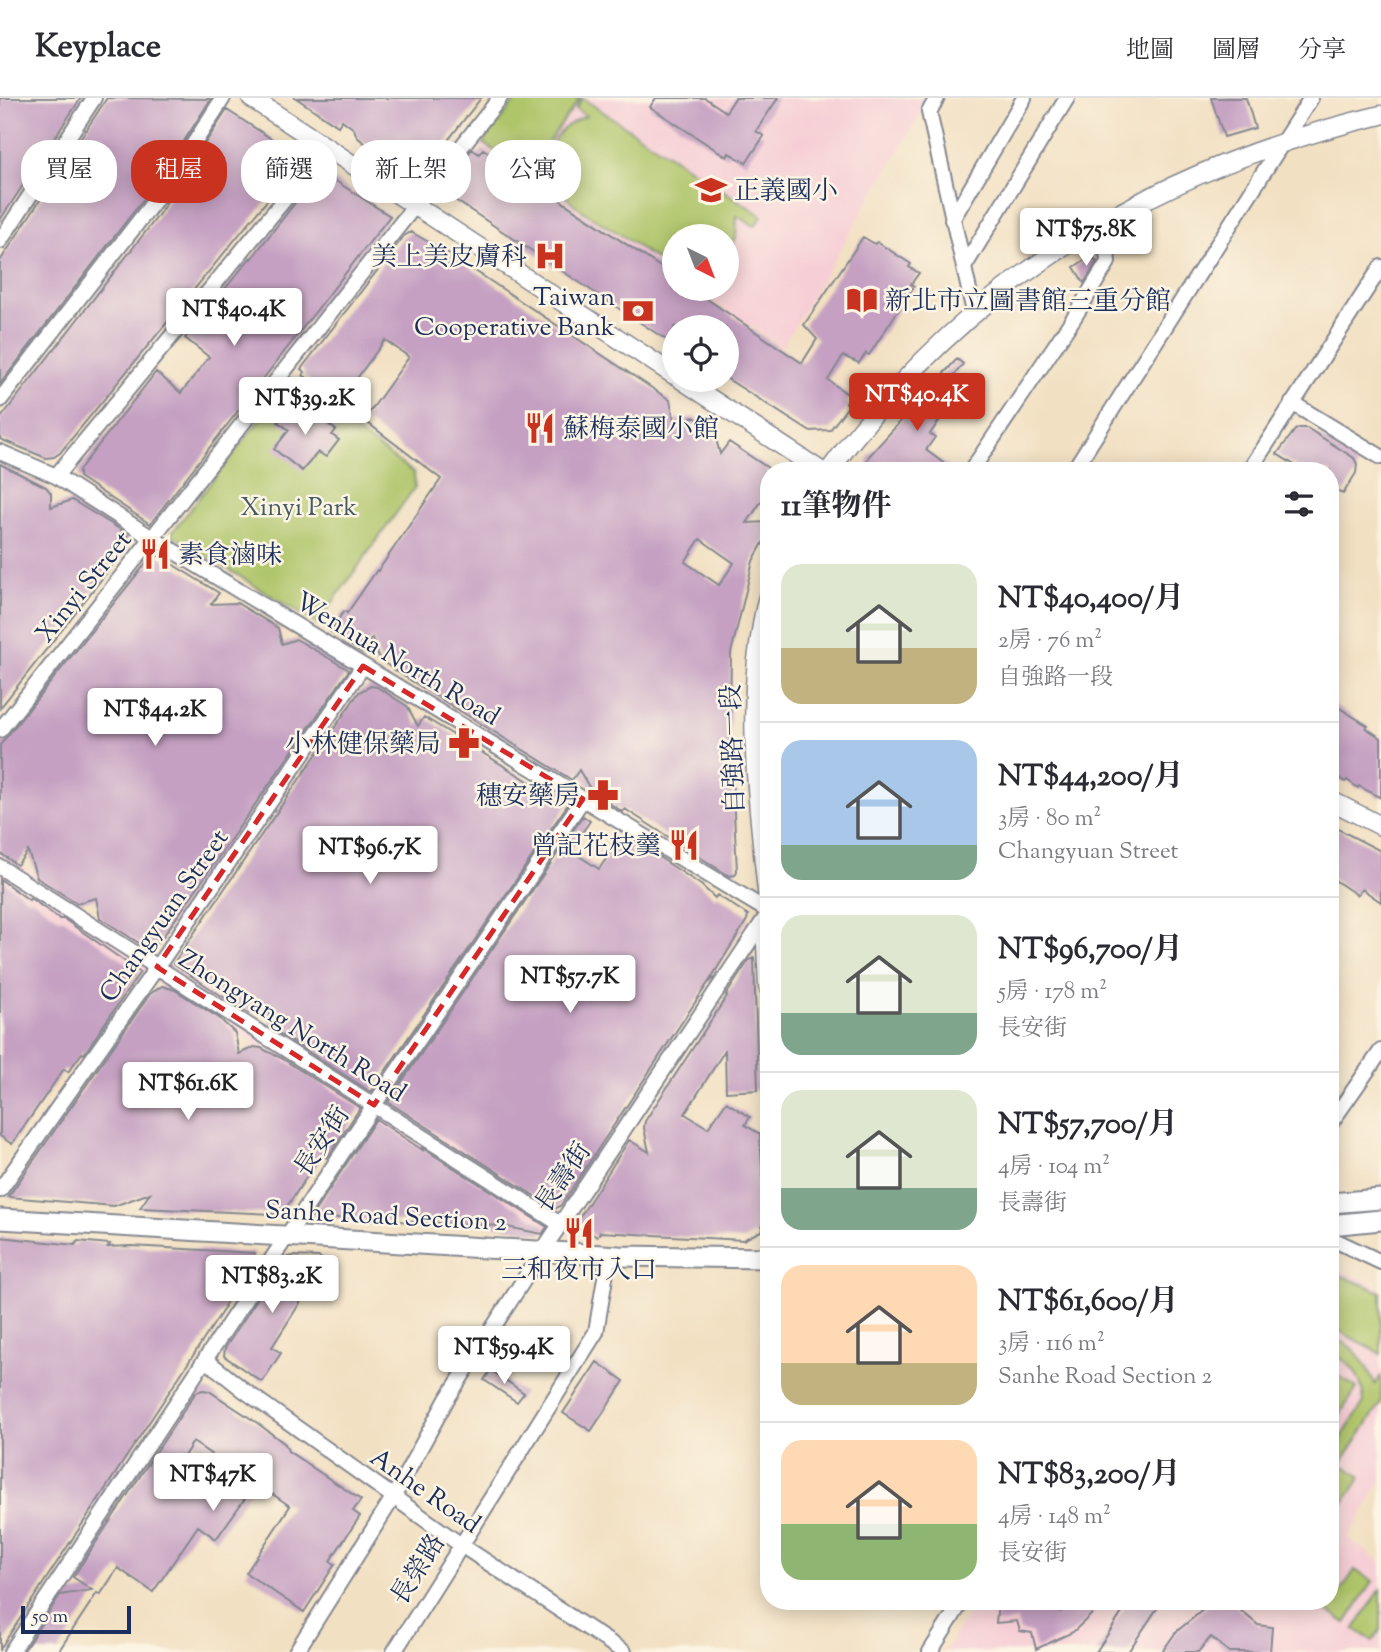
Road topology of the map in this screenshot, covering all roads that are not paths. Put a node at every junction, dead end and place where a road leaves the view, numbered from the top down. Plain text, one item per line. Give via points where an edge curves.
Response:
1 (94, 98) edge
2 (223, 98) edge
3 (251, 98) edge
4 (500, 98) edge
5 (937, 98) edge
6 (1024, 98) edge
7 (1067, 98) edge
8 (1311, 98) edge
9 (1381, 115) edge
10 (315, 140) edge
11 (1280, 144) junction
12 (337, 154) edge
13 (282, 203) edge
14 (415, 205) junction
15 (952, 220) junction
16 (1091, 228) junction
17 (0, 241) edge
18 (964, 267) junction
19 (1381, 267) edge
20 (974, 312) junction
21 (662, 367) edge
22 (700, 392) edge
23 (0, 400) edge
24 (1292, 403) junction
25 (0, 452) edge
26 (1381, 457) edge
27 (807, 462) edge
28 (836, 462) edge
29 (977, 462) edge
30 (1079, 462) edge
31 (1255, 462) edge
32 (56, 476) junction
33 (152, 538) junction
34 (760, 643) edge
35 (363, 666) junction
36 (0, 730) edge
37 (583, 799) junction
38 (1339, 805) edge
39 (760, 822) edge
40 (1381, 826) edge
41 (0, 867) edge
42 (760, 907) edge
43 (760, 924) edge
44 (157, 967) junction
45 (1381, 1051) edge
46 (373, 1105) junction
47 (1339, 1111) edge
48 (0, 1190) edge
49 (1381, 1199) edge
50 (1339, 1202) edge
51 (0, 1219) edge
52 (1381, 1220) edge
53 (561, 1224) junction
54 (1339, 1224) edge
55 (288, 1236) junction
56 (1339, 1242) edge
57 (543, 1250) junction
58 (604, 1254) junction
59 (760, 1258) edge
60 (1381, 1262) edge
61 (206, 1360) junction
62 (394, 1496) junction
63 (461, 1545) junction
64 (956, 1610) edge
65 (12, 1652) edge
66 (296, 1652) edge
67 (394, 1652) edge
68 (624, 1652) edge
69 (929, 1652) edge

1 - 17 street
2 - 23 street via 170,181
3 - 10 street
4 - 14 street, Xinyi Street
5 - 15 street via 929,112
6 - 15 street
7 - 18 street
8 - 11 street
9 - 11 street
11 - 16 street via 1170,187
11 - 30 street
12 - 14 street
13 - 32 street
14 - 21 street
14 - 33 street, Xinyi Street
15 - 18 street
16 - 20 street
16 - 29 street via 1105,245 1108,262
18 - 20 street
19 - 24 street
20 - 28 street via 908,374
22 - 27 street
24 - 26 street
24 - 31 street
25 - 32 street, Wenhua North Road
32 - 33 street, Wenhua North Road
33 - 35 street, Wenhua North Road
33 - 36 street, Xinyi Street
34 - 39 street, 自強路一段 via 754,726
35 - 37 street, Wenhua North Road
35 - 44 street, Changyuan Street
37 - 42 street, Wenhua North Road
37 - 46 street, 長安街
38 - 40 street
41 - 44 street, Zhongyang North Road
43 - 53 street, 長壽街
44 - 46 street, Zhongyang North Road
44 - 48 street, Changyuan Street
45 - 47 street
46 - 53 street, Zhongyang North Road
46 - 55 street, 長安街
49 - 50 main road
51 - 55 main road, Sanhe Road Section 2
52 - 54 main road
53 - 57 street, 長壽街
55 - 57 main road, Sanhe Road Section 2
55 - 61 street, 長安街
56 - 60 street
57 - 58 main road, Sanhe Road Section 2
57 - 62 street, 長壽街 via 447,1399
58 - 59 main road, Sanhe Road Section 2
58 - 63 street, 長榮路 via 607,1266 596,1332
61 - 62 street, Anhe Road
61 - 65 street, 長安街
62 - 63 street, Anhe Road
62 - 66 street, 長壽街
63 - 67 street, 長榮路
63 - 68 street, Anhe Road
64 - 69 street

